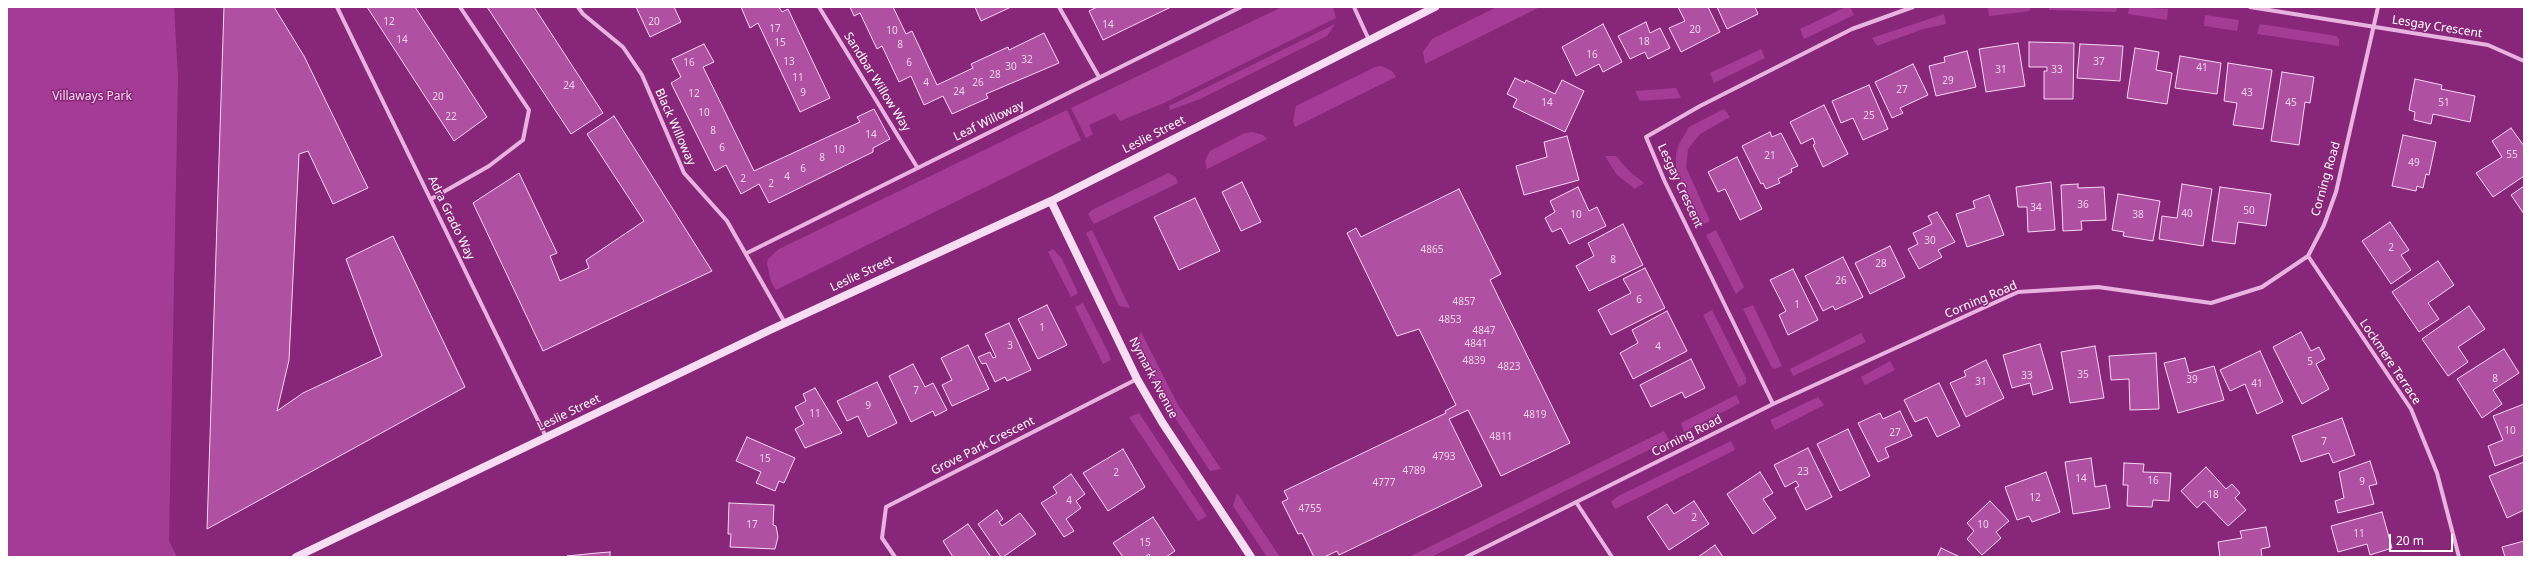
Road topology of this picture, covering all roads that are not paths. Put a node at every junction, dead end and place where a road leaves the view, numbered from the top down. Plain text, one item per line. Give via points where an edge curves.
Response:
1 (337, 7) edge
2 (460, 7) edge
3 (578, 7) edge
4 (819, 7) edge
5 (1058, 7) edge
6 (1241, 7) edge
7 (1354, 7) edge
8 (1435, 7) edge
9 (1913, 7) edge
10 (2250, 7) edge
11 (2378, 7) edge
12 (2374, 27) junction
13 (1369, 40) junction
14 (2524, 61) edge
15 (1099, 77) junction
16 (917, 167) junction
17 (431, 199) junction
18 (1051, 201) junction
19 (747, 253) junction
20 (2308, 256) junction
21 (785, 323) junction
22 (1137, 379) junction
23 (1773, 404) junction
24 (546, 437) junction
25 (1576, 502) junction
26 (296, 557) edge
27 (895, 557) edge
28 (1251, 557) edge
29 (1466, 557) edge
30 (1612, 557) edge
31 (2459, 557) edge

1 - 17 street, Adra Grado Way
2 - 17 street via 529,110 523,140 488,166
3 - 19 street, Black Willoway via 623,47 642,75 684,173 727,221
4 - 16 street, Sandbar Willow Way
5 - 15 street
6 - 15 street, Leaf Willoway
7 - 13 street
8 - 13 main road, Leslie Street
9 - 23 street, Lesgay Crescent via 1852,29 1700,106 1646,137 1665,182
10 - 12 street, Lesgay Crescent
11 - 12 street, Corning Road
12 - 14 street, Lesgay Crescent via 2488,45
12 - 20 street, Corning Road via 2336,192 2324,225
13 - 18 main road, Leslie Street
15 - 16 street, Leaf Willoway
16 - 19 street, Leaf Willoway
17 - 24 street, Adra Grado Way
18 - 21 main road, Leslie Street
18 - 22 main road, Nymark Avenue
19 - 21 street, Black Willoway
20 - 23 street, Corning Road via 2262,287 2211,303 2098,287 2018,292
20 - 31 street, Lockmere Terrace via 2411,409 2437,472
21 - 24 main road, Leslie Street
22 - 27 street, Grove Park Crescent via 886,507 882,538
22 - 28 main road, Nymark Avenue via 1162,422
23 - 25 street, Corning Road
24 - 26 main road, Leslie Street
25 - 29 street, Corning Road
25 - 30 street

